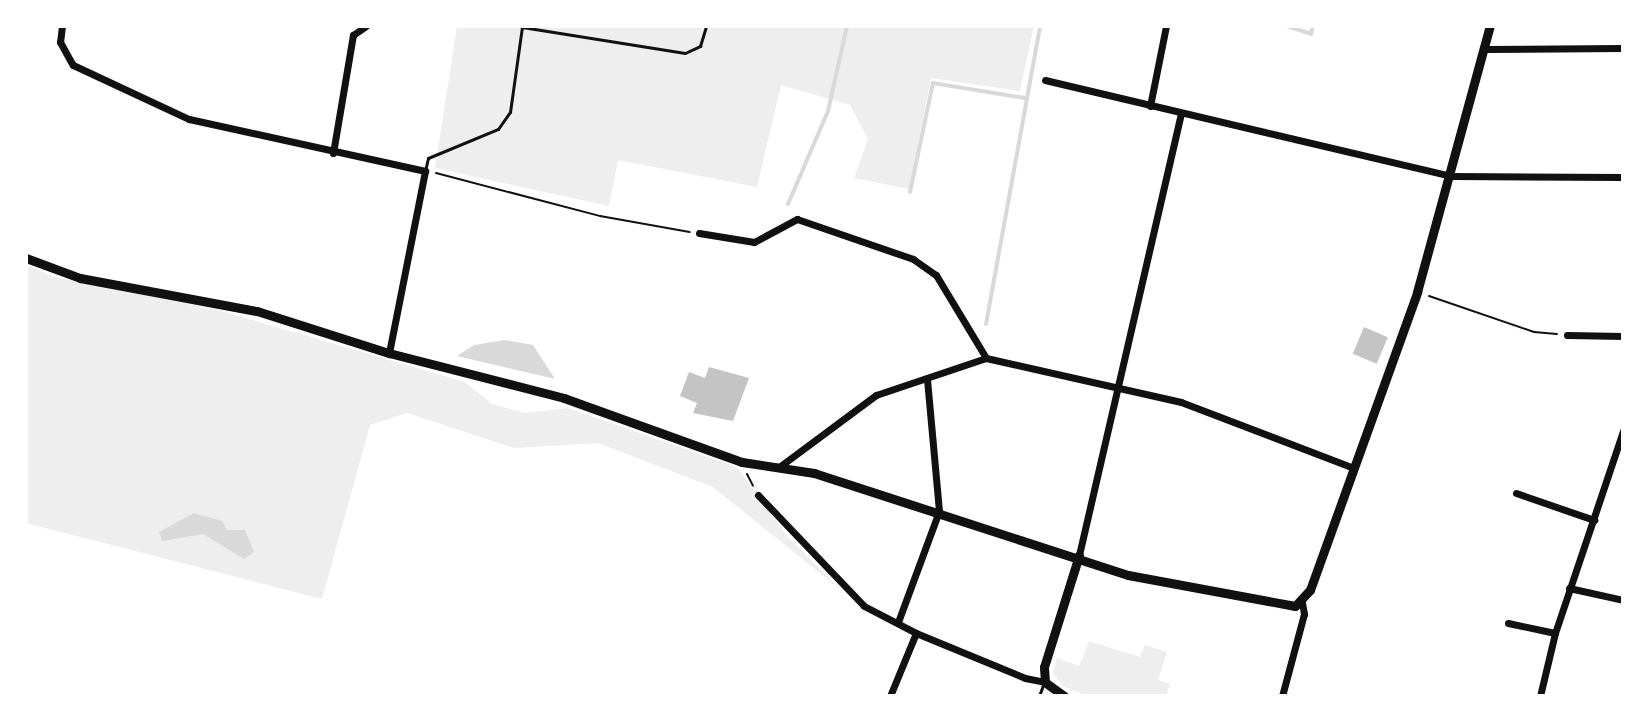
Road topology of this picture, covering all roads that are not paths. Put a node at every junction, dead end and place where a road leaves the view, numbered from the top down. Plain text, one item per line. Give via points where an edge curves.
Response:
1 (62, 26) edge
2 (346, 26) edge
3 (366, 26) edge
4 (522, 26) edge
5 (706, 26) edge
6 (1166, 26) edge
7 (1490, 26) edge
8 (353, 35) junction
9 (1623, 48) edge
10 (1487, 49) junction
11 (1045, 80) dead end
12 (1150, 106) junction
13 (1181, 113) junction
14 (333, 153) junction
15 (425, 171) junction
16 (1451, 176) junction
17 (1623, 177) edge
18 (699, 233) road end
19 (26, 258) edge
20 (1567, 335) road end
21 (1623, 336) edge
22 (389, 353) junction
23 (986, 358) junction
24 (927, 379) junction
25 (1121, 385) junction
26 (1623, 431) edge
27 (779, 467) junction
28 (1354, 468) junction
29 (1516, 493) dead end
30 (758, 495) road end
31 (939, 511) junction
32 (1594, 520) junction
33 (1079, 555) junction
34 (1569, 588) junction
35 (1623, 600) edge
36 (1302, 603) junction
37 (898, 622) junction
38 (1508, 623) dead end
39 (916, 633) junction
40 (1555, 633) junction
41 (1045, 682) junction
42 (890, 696) edge
43 (1039, 696) edge
44 (1064, 696) edge
45 (1282, 696) edge
46 (1540, 696) edge

1 - 14 street via 60,42 73,65 221,128
2 - 8 street
3 - 8 street
4 - 5 lane via 685,53 700,46
4 - 15 lane via 510,112 498,129 428,158
6 - 12 street
7 - 10 street
8 - 14 street
9 - 10 street
10 - 16 street
11 - 12 street
12 - 13 street
13 - 16 street
13 - 25 street
14 - 15 street
15 - 22 street
16 - 17 street
16 - 28 street via 1417,292
18 - 23 street via 754,242 797,219 913,259 936,275
19 - 22 street via 80,278 257,311
20 - 21 street
22 - 27 street via 564,398 742,462
23 - 24 street
23 - 25 street
24 - 27 street via 876,395
24 - 31 street
25 - 28 street
25 - 33 street
26 - 32 street
27 - 31 street
28 - 36 street
29 - 32 street
30 - 37 street via 864,606
31 - 33 street
31 - 37 street
32 - 34 street
33 - 36 street via 1162,583 1284,606
33 - 41 street via 1044,667
34 - 35 street
34 - 40 street
36 - 45 street via 1304,614
37 - 39 street
38 - 40 street
39 - 41 street
39 - 42 street
40 - 46 street
41 - 43 lane
41 - 44 street

